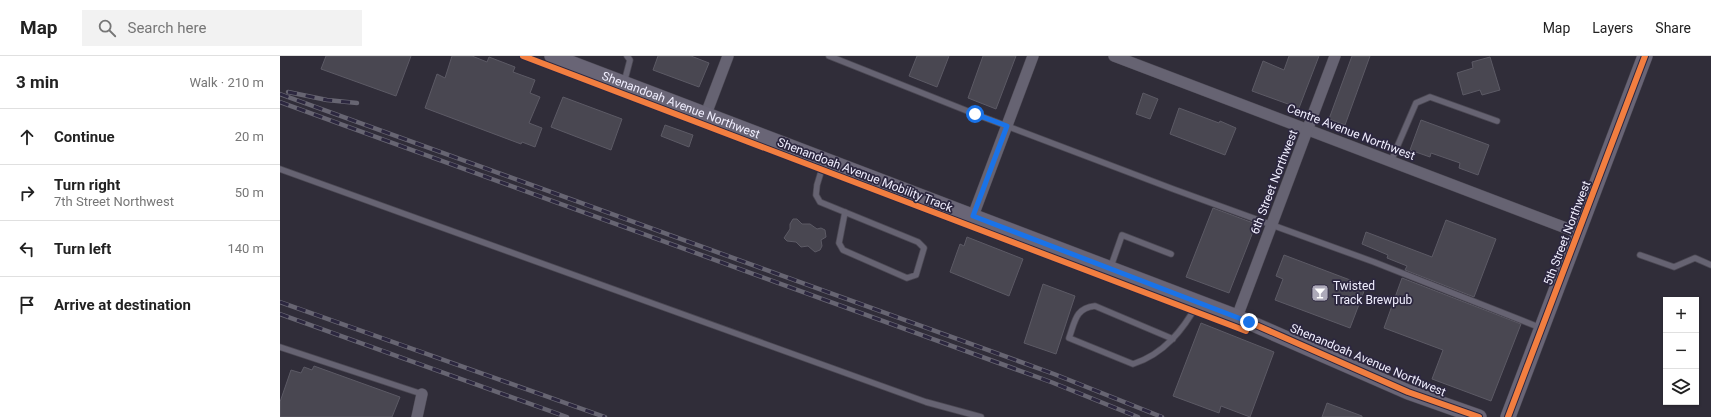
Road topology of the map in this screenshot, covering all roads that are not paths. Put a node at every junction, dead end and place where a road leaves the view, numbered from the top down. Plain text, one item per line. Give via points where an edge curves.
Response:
1 (554, 56) edge
2 (627, 56) edge
3 (728, 56) edge
4 (829, 56) edge
5 (1033, 56) edge
6 (1114, 56) edge
7 (1335, 56) edge
8 (1645, 56) edge
9 (624, 83) junction
10 (706, 114) junction
11 (1497, 121) dead end
12 (1007, 126) junction
13 (1308, 129) junction
14 (825, 160) junction
15 (1391, 161) junction
16 (280, 169) edge
17 (845, 212) junction
18 (973, 216) junction
19 (1271, 224) junction
20 (1578, 233) junction
21 (1171, 254) dead end
22 (1640, 255) dead end
23 (1711, 264) edge
24 (1110, 269) junction
25 (1198, 302) junction
26 (1237, 317) junction
27 (1542, 328) junction
28 (1173, 340) junction
29 (280, 347) edge
30 (422, 394) joint
31 (418, 417) edge
32 (981, 417) edge
33 (1479, 417) edge
34 (1508, 417) edge

1 - 9 street, Shenandoah Avenue Northwest
2 - 9 lane via 630,60
3 - 10 street
4 - 12 lane
5 - 12 street
6 - 13 street, Centre Avenue Northwest
7 - 13 street, 6th Street Northwest
8 - 20 street, 5th Street Northwest
9 - 10 street, Shenandoah Avenue Northwest
10 - 14 street, Shenandoah Avenue Northwest
11 - 15 lane via 1430,97 1416,103
12 - 18 street
12 - 19 lane
13 - 15 street, Centre Avenue Northwest
13 - 19 street, 6th Street Northwest
14 - 17 lane via 816,195 820,202
14 - 18 street, Shenandoah Avenue Northwest
15 - 20 street, Centre Avenue Northwest
16 - 32 lane via 926,402
17 - 17 lane via 839,243 843,250 907,278 916,275 924,248 918,242
18 - 24 street, Shenandoah Avenue Northwest
19 - 26 street, 6th Street Northwest
19 - 27 lane
20 - 27 street, 5th Street Northwest
21 - 24 lane via 1122,235
22 - 23 lane via 1674,267 1695,258
24 - 25 street, Shenandoah Avenue Northwest
25 - 26 street, Shenandoah Avenue Northwest
25 - 28 lane via 1189,320
26 - 33 street, Shenandoah Avenue Northwest via 1408,392
27 - 34 street, 5th Street Northwest
28 - 28 lane via 1147,360 1133,364 1069,338 1080,311 1095,306
29 - 30 lane
30 - 31 street

